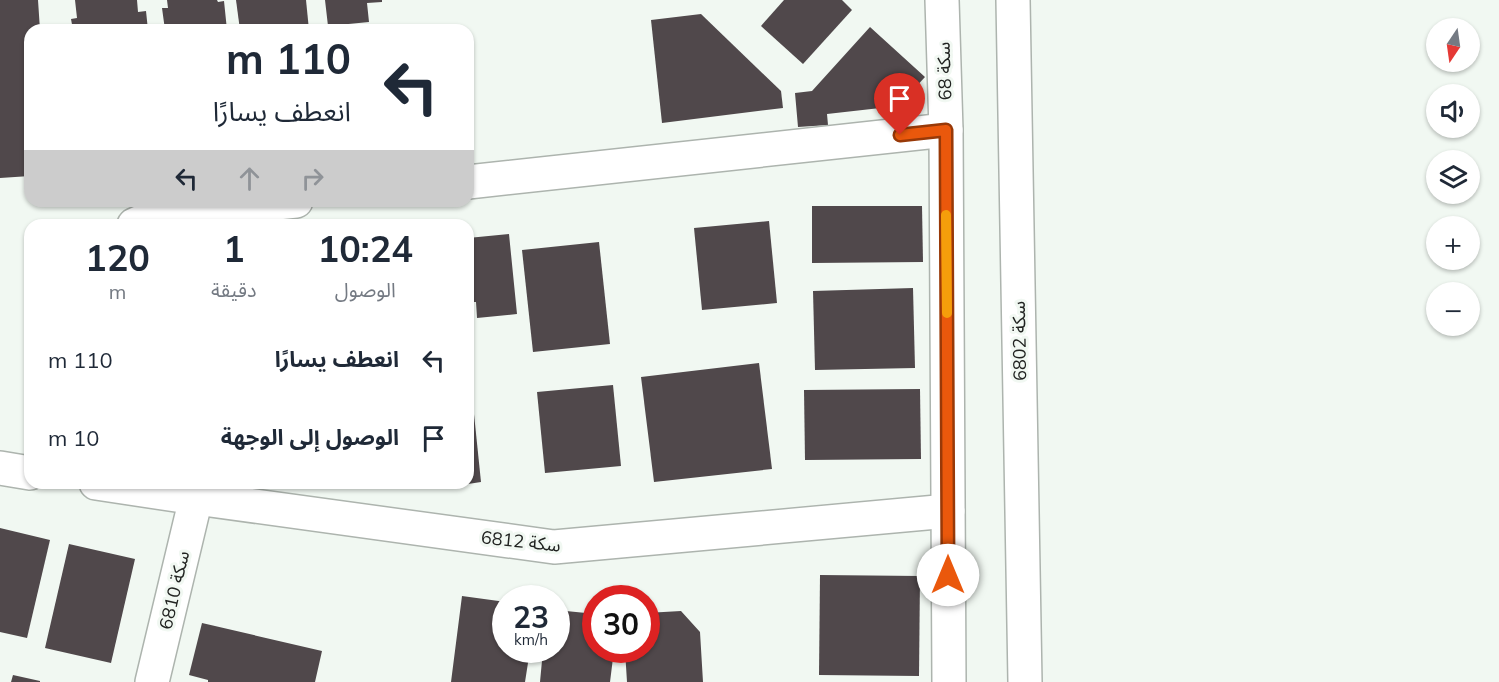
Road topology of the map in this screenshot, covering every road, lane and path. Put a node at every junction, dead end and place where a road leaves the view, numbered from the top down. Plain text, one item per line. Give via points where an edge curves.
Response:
1 (942, 0) edge
2 (1013, 0) edge
3 (946, 130) junction
4 (474, 181) edge
5 (239, 207) edge
6 (147, 219) edge
7 (0, 468) edge
8 (24, 472) edge
9 (136, 489) edge
10 (196, 498) junction
11 (948, 511) junction
12 (152, 682) edge
13 (949, 682) edge
14 (1025, 682) edge

1 - 3 street, 68 سكة
2 - 14 street, سكة 6802
3 - 4 street
3 - 11 street, 68 سكة
5 - 6 street
7 - 8 street
9 - 10 street, سكة 6812
10 - 11 street, سكة 6812 via 554,547
10 - 12 street, سكة 6810
11 - 13 street, 68 سكة

